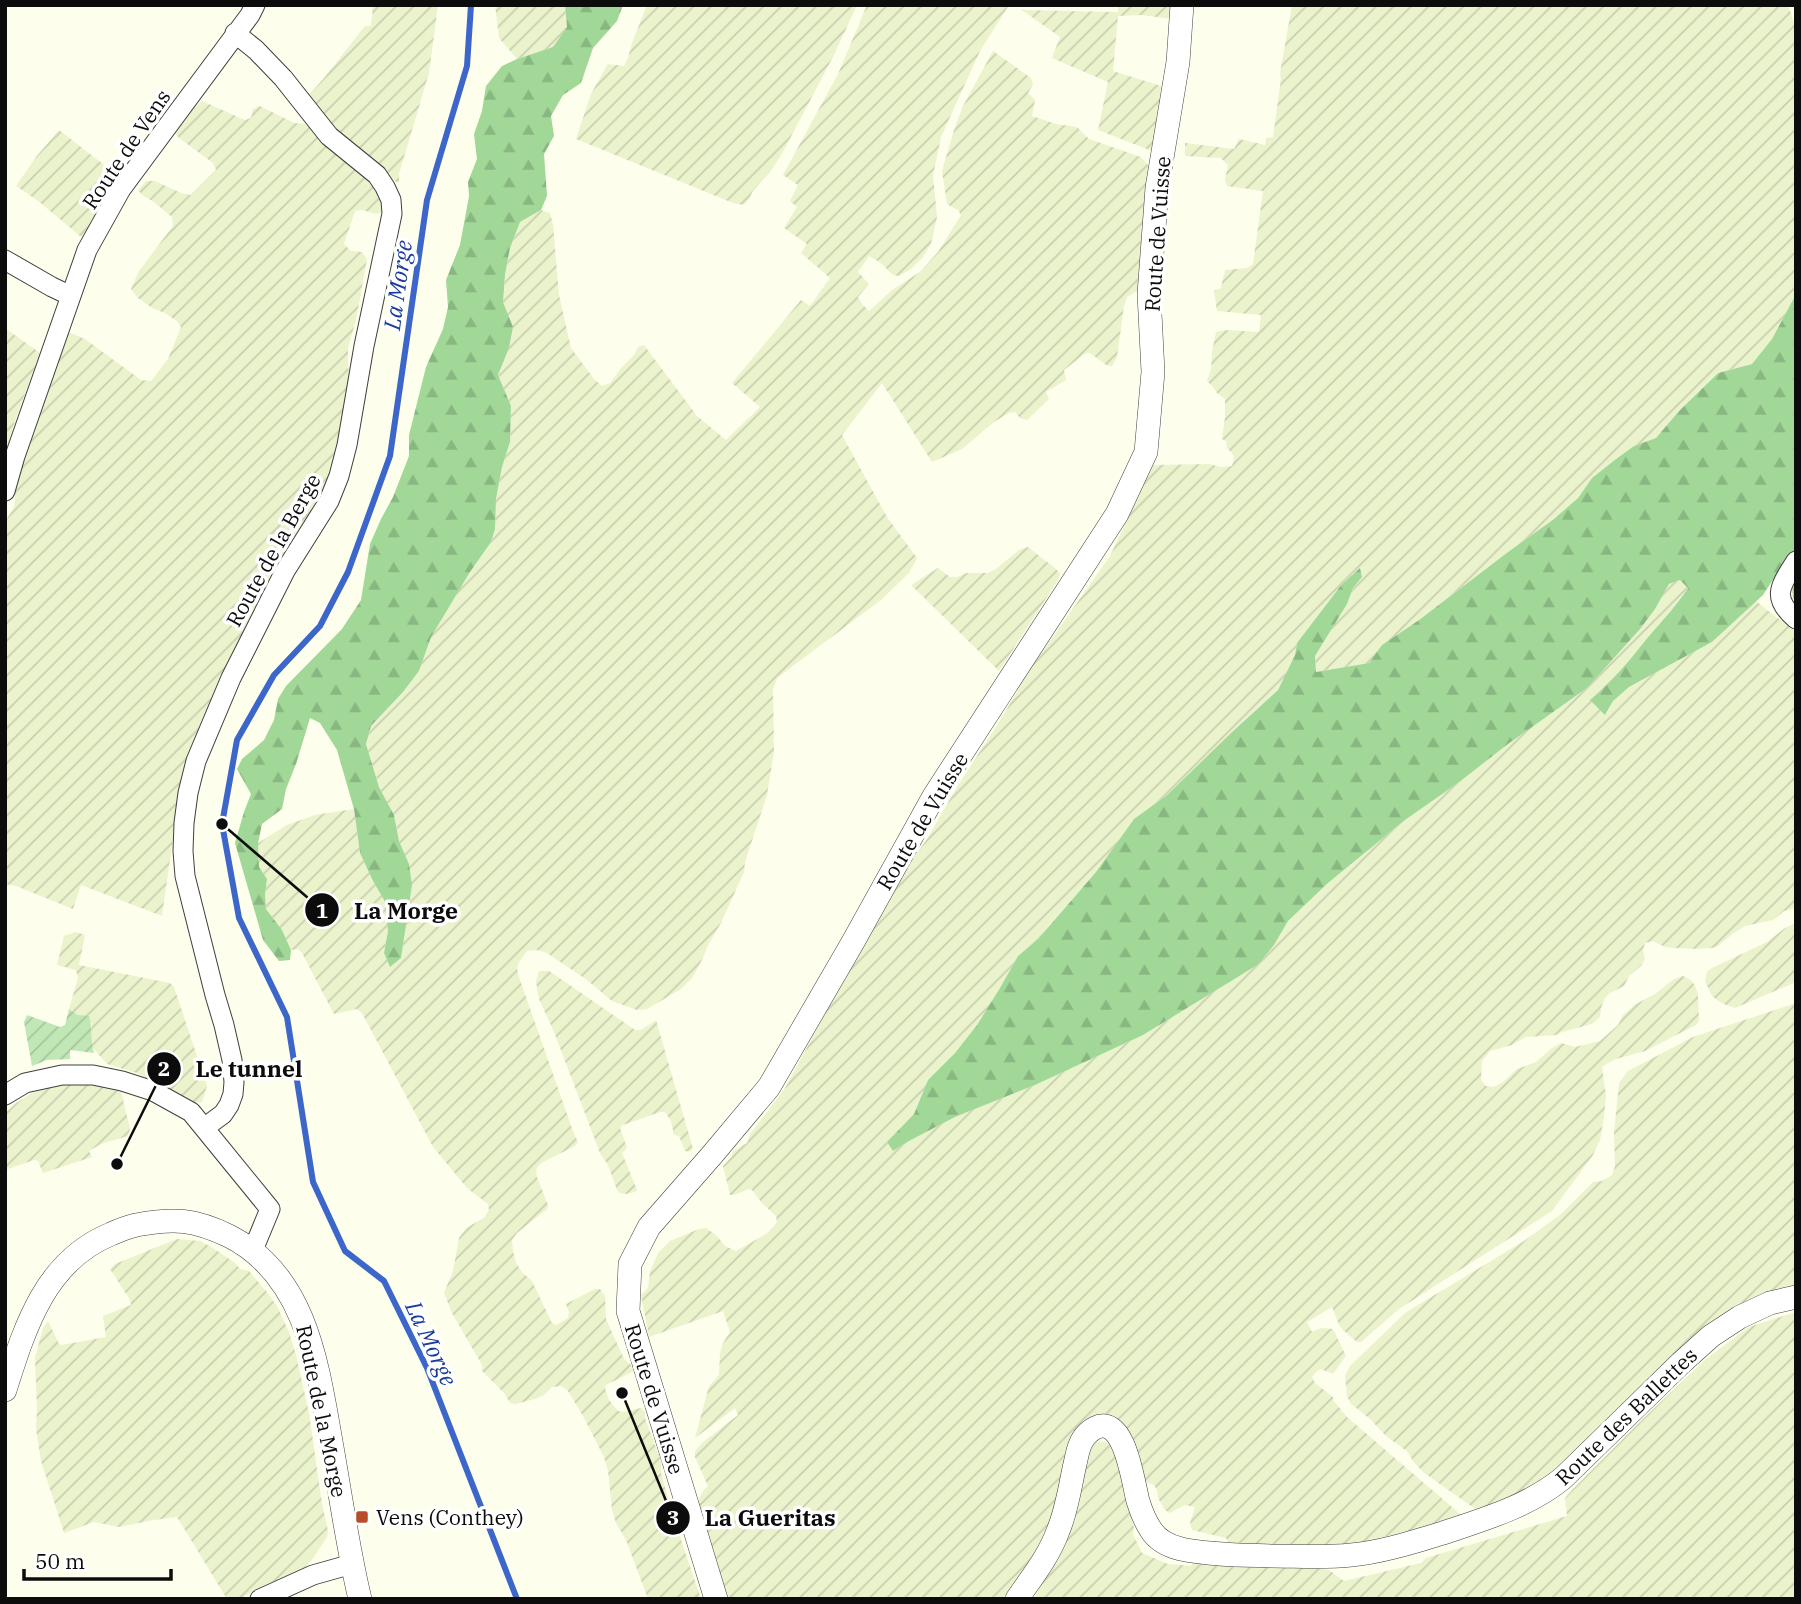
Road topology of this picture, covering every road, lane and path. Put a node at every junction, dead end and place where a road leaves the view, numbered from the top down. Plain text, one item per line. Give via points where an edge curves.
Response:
1 (255, 5) edge
2 (1182, 5) edge
3 (235, 33) junction
4 (5, 260) edge
5 (71, 296) junction
6 (5, 491) edge
7 (1796, 561) edge
8 (1796, 619) edge
9 (5, 1095) edge
10 (204, 1128) junction
11 (253, 1250) junction
12 (1796, 1297) edge
13 (5, 1390) edge
14 (352, 1564) junction
15 (260, 1599) edge
16 (360, 1599) edge
17 (716, 1599) edge
18 (1017, 1599) edge

1 - 3 street, Route de Vens
2 - 17 street, Route de Vuisse via 1178,62 1157,188 1149,294 1153,372 1146,452 1117,514 934,796 769,1087 649,1227 630,1264 628,1311
3 - 5 street, Route de Vens via 121,189 87,250
3 - 10 street, Route de la Berge via 282,78 328,136 377,175 391,200 392,214 339,476 231,678 196,761 188,793 185,876 234,1082 229,1105
4 - 5 street
5 - 6 street, Route de Vens
7 - 8 street via 1781,584 1780,600
9 - 10 street via 25,1083 62,1075 93,1075 153,1091 191,1112
10 - 11 street via 270,1209
11 - 13 street, Route de la Morge via 213,1228 188,1221 130,1226 95,1240 67,1262 44,1292
11 - 14 street, Route de la Morge via 274,1270 302,1316 324,1401
12 - 18 street, Route des Ballettes via 1770,1303 1711,1336 1549,1489 1470,1524 1349,1556 1208,1552 1170,1546 1159,1540 1146,1522 1120,1437 1104,1426 1096,1427 1083,1439 1059,1530
14 - 15 street via 313,1575
14 - 16 street, Route de la Morge

